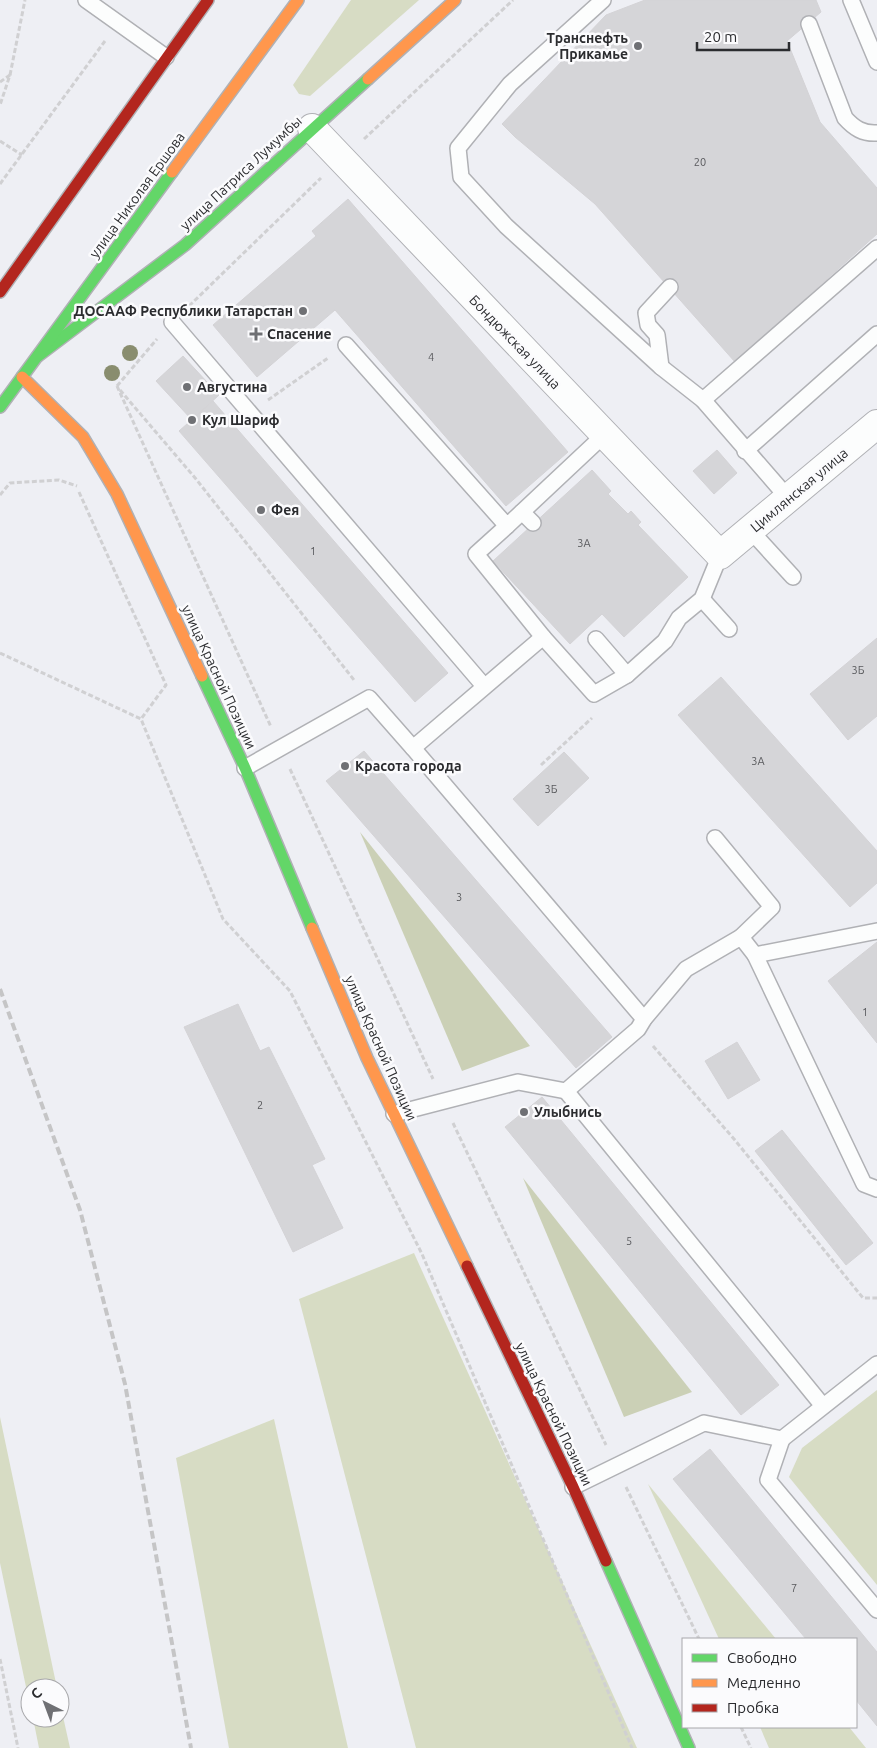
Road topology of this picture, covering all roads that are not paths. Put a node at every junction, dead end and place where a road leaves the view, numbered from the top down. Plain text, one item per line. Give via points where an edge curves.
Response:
1 (86, 0) edge
2 (208, 0) edge
3 (298, 0) edge
4 (455, 0) edge
5 (603, 0) edge
6 (851, 0) edge
7 (809, 24) dead end
8 (166, 57) junction
9 (877, 62) edge
10 (312, 128) junction
11 (877, 134) edge
12 (877, 248) edge
13 (670, 287) dead end
14 (0, 292) edge
15 (172, 322) road end
16 (877, 334) edge
17 (346, 345) road end
18 (38, 356) junction
19 (661, 367) junction
20 (22, 377) junction
21 (703, 400) junction
22 (0, 407) edge
23 (877, 424) edge
24 (604, 435) junction
25 (745, 451) junction
26 (788, 498) junction
27 (522, 512) junction
28 (533, 523) dead end
29 (507, 526) junction
30 (751, 531) junction
31 (720, 555) junction
32 (793, 577) dead end
33 (702, 598) junction
34 (729, 629) dead end
35 (543, 637) junction
36 (596, 639) dead end
37 (626, 675) junction
38 (484, 686) junction
39 (413, 748) junction
40 (245, 768) junction
41 (715, 838) dead end
42 (877, 931) edge
43 (741, 937) junction
44 (755, 955) junction
45 (641, 1024) junction
46 (566, 1091) junction
47 (394, 1114) junction
48 (877, 1189) edge
49 (877, 1364) edge
50 (823, 1406) junction
51 (782, 1438) junction
52 (573, 1487) junction
53 (877, 1610) edge
54 (689, 1748) edge

1 - 8 lane
2 - 8 street
3 - 18 street, улица Николая Ершова
4 - 10 street, улица Патриса Лумумбы
5 - 19 lane via 510,84 458,148 460,177 506,226
6 - 9 lane
7 - 11 lane via 845,118 853,127 867,134
8 - 14 street
10 - 18 street, улица Патриса Лумумбы via 185,245
10 - 24 street, Бондюжская улица
12 - 21 lane
13 - 19 lane via 646,313 648,325 657,335
15 - 38 lane
16 - 25 lane
17 - 29 lane
18 - 20 street, улица Николая Ершова
19 - 21 lane
20 - 22 street, улица Николая Ершова
20 - 40 street, улица Красной Позиции via 83,437 118,494
21 - 25 lane
23 - 26 street, Цимлянская улица
24 - 27 lane
24 - 31 street, Бондюжская улица
25 - 26 lane
26 - 30 street, Цимлянская улица
27 - 28 lane
27 - 29 lane
29 - 35 lane via 476,554
30 - 31 street, Цимлянская улица
30 - 32 lane
31 - 33 lane
33 - 34 lane
33 - 37 lane via 679,618 666,641
35 - 37 lane via 594,694
35 - 38 lane
36 - 37 lane
38 - 39 lane
39 - 40 lane via 369,698
39 - 45 lane
40 - 47 street, улица Красной Позиции via 367,1058
41 - 43 lane via 772,907
42 - 44 lane
43 - 44 lane
43 - 45 lane via 686,969
44 - 48 lane via 864,1184
45 - 46 lane
46 - 47 lane via 518,1082
46 - 50 lane
47 - 52 street, улица Красной Позиции
49 - 50 lane
50 - 51 lane
51 - 52 lane via 704,1423
51 - 53 lane via 768,1480
52 - 54 street, улица Красной Позиции

